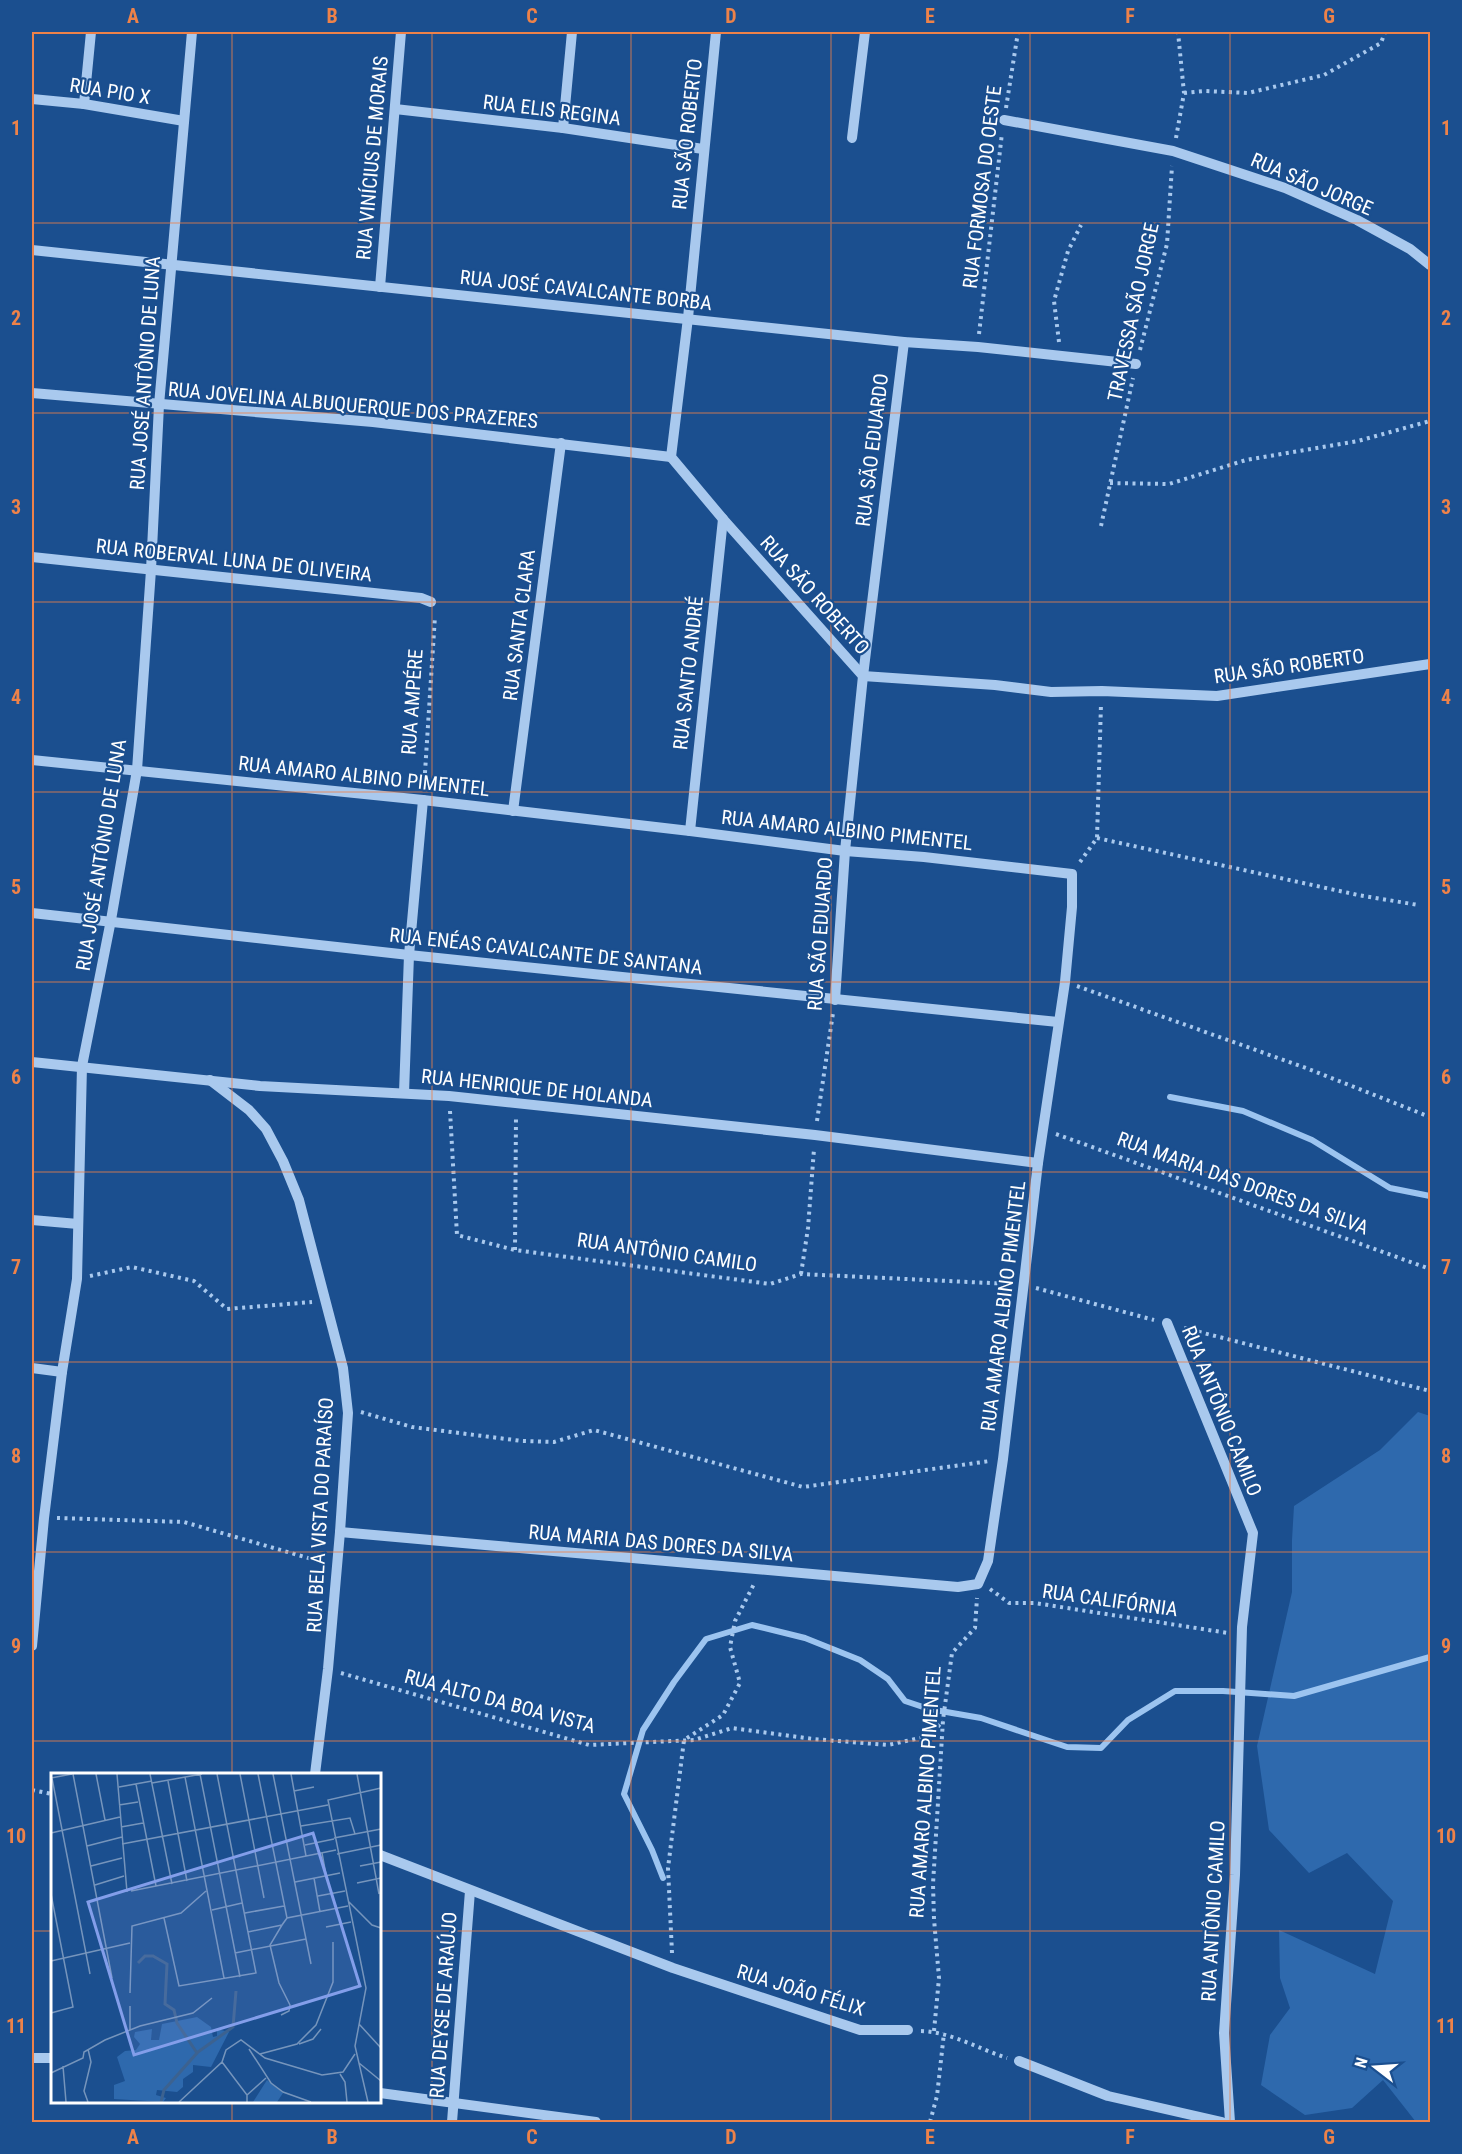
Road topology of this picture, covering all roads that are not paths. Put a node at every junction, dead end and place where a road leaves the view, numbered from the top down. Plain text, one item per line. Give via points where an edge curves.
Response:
1 (91, 32) edge
2 (192, 32) edge
3 (401, 32) edge
4 (572, 32) edge
5 (716, 32) edge
6 (865, 32) edge
7 (32, 99) edge
8 (84, 104) junction
9 (395, 109) junction
10 (1004, 120) road end
11 (184, 121) junction
12 (563, 128) junction
13 (852, 138) dead end
14 (703, 149) junction
15 (32, 250) edge
16 (171, 263) junction
17 (1431, 265) edge
18 (380, 287) junction
19 (688, 318) junction
20 (904, 342) junction
21 (1136, 364) road end
22 (32, 393) edge
23 (159, 405) junction
24 (561, 443) junction
25 (671, 457) junction
26 (723, 519) junction
27 (32, 557) edge
28 (151, 570) junction
29 (431, 602) road end
30 (1431, 664) edge
31 (863, 676) junction
32 (32, 760) edge
33 (137, 770) junction
34 (423, 800) junction
35 (513, 811) junction
36 (690, 831) junction
37 (845, 851) junction
38 (32, 913) edge
39 (111, 920) junction
40 (409, 955) junction
41 (835, 1000) junction
42 (1058, 1022) junction
43 (32, 1062) edge
44 (82, 1066) junction
45 (210, 1080) junction
46 (404, 1093) junction
47 (1038, 1163) junction
48 (32, 1220) edge
49 (78, 1224) junction
50 (1167, 1323) road end
51 (32, 1368) edge
52 (62, 1372) junction
53 (32, 1516) edge
54 (44, 1518) junction
55 (340, 1532) junction
56 (978, 1584) joint
57 (32, 1646) edge
58 (315, 1773) edge
59 (381, 1855) edge
60 (470, 1891) junction
61 (908, 2030) road end
62 (32, 2058) edge
63 (51, 2058) edge
64 (1019, 2061) road end
65 (381, 2093) edge
66 (453, 2103) junction
67 (452, 2122) edge
68 (596, 2122) edge
69 (1222, 2122) edge
70 (1230, 2122) edge

1 - 8 street
2 - 11 street, RUA JOSÉ ANTÔNIO DE LUNA
3 - 9 street, RUA VINÍCIUS DE MORAIS
4 - 12 street
5 - 14 street, RUA SÃO ROBERTO
6 - 13 street
7 - 8 street, RUA PIO X
8 - 11 street, RUA PIO X
9 - 12 street, RUA ELIS REGINA
9 - 18 street, RUA VINÍCIUS DE MORAIS
10 - 17 street, RUA SÃO JORGE via 1173,151 1285,188 1357,220
11 - 16 street, RUA JOSÉ ANTÔNIO DE LUNA
12 - 14 street, RUA ELIS REGINA
14 - 19 street, RUA SÃO ROBERTO
15 - 16 street, RUA JOSÉ CAVALCANTE BORBA
16 - 18 street, RUA JOSÉ CAVALCANTE BORBA
16 - 23 street, RUA JOSÉ ANTÔNIO DE LUNA
18 - 19 street, RUA JOSÉ CAVALCANTE BORBA
19 - 20 street, RUA JOSÉ CAVALCANTE BORBA
19 - 25 street, RUA SÃO ROBERTO
20 - 21 street, RUA JOSÉ CAVALCANTE BORBA
20 - 31 street, RUA SÃO EDUARDO
22 - 23 street, RUA JOVELINA ALBUQUERQUE DOS PRAZERES
23 - 24 street, RUA JOVELINA ALBUQUERQUE DOS PRAZERES via 373,422
23 - 28 street, RUA JOSÉ ANTÔNIO DE LUNA
24 - 25 street, RUA JOVELINA ALBUQUERQUE DOS PRAZERES
24 - 35 street, RUA SANTA CLARA
25 - 26 street, RUA SÃO ROBERTO
26 - 31 street, RUA SÃO ROBERTO
26 - 36 street, RUA SANTO ANDRÉ
27 - 28 street, RUA ROBERVAL LUNA DE OLIVEIRA
28 - 29 street, RUA ROBERVAL LUNA DE OLIVEIRA
28 - 33 street, RUA JOSÉ ANTÔNIO DE LUNA
30 - 31 street, RUA SÃO ROBERTO via 1217,696 1051,692
31 - 37 street, RUA SÃO EDUARDO
32 - 33 street, RUA AMARO ALBINO PIMENTEL
33 - 34 street, RUA AMARO ALBINO PIMENTEL
33 - 39 street, RUA JOSÉ ANTÔNIO DE LUNA
34 - 35 street, RUA AMARO ALBINO PIMENTEL
34 - 40 street
35 - 36 street, RUA AMARO ALBINO PIMENTEL
36 - 37 street, RUA AMARO ALBINO PIMENTEL
37 - 41 street, RUA SÃO EDUARDO
37 - 42 street, RUA AMARO ALBINO PIMENTEL via 1072,874 1065,982
38 - 39 street, RUA ENÉAS CAVALCANTE DE SANTANA
39 - 40 street, RUA ENÉAS CAVALCANTE DE SANTANA
39 - 44 street, RUA JOSÉ ANTÔNIO DE LUNA
40 - 41 street, RUA ENÉAS CAVALCANTE DE SANTANA
40 - 46 street
41 - 42 street, RUA ENÉAS CAVALCANTE DE SANTANA
42 - 47 street, RUA AMARO ALBINO PIMENTEL
43 - 44 street, RUA HENRIQUE DE HOLANDA
44 - 45 street, RUA HENRIQUE DE HOLANDA
44 - 49 street, RUA JOSÉ ANTÔNIO DE LUNA
45 - 46 street, RUA HENRIQUE DE HOLANDA
45 - 55 street, RUA BELA VISTA DO PARAÍSO via 249,1110 266,1129 299,1200 343,1368 348,1413
46 - 47 street, RUA HENRIQUE DE HOLANDA via 815,1135
47 - 56 street, RUA AMARO ALBINO PIMENTEL via 1003,1459 988,1562
48 - 49 street
49 - 52 street, RUA JOSÉ ANTÔNIO DE LUNA via 77,1279
50 - 70 street, RUA ANTÔNIO CAMILO via 1253,1533 1242,1636 1235,1875 1224,2032
51 - 52 street
52 - 54 street, RUA JOSÉ ANTÔNIO DE LUNA
53 - 54 street
54 - 57 street, RUA JOSÉ ANTÔNIO DE LUNA
55 - 56 street, RUA MARIA DAS DORES DA SILVA via 958,1587
55 - 58 street, RUA BELA VISTA DO PARAÍSO
59 - 60 street, RUA JOÃO FÉLIX
60 - 61 street, RUA JOÃO FÉLIX via 673,1968 860,2030
60 - 66 street, RUA DEYSE DE ARAÚJO
62 - 63 street
64 - 69 street via 1108,2096
65 - 66 street
66 - 67 street, RUA DEYSE DE ARAÚJO
66 - 68 street

